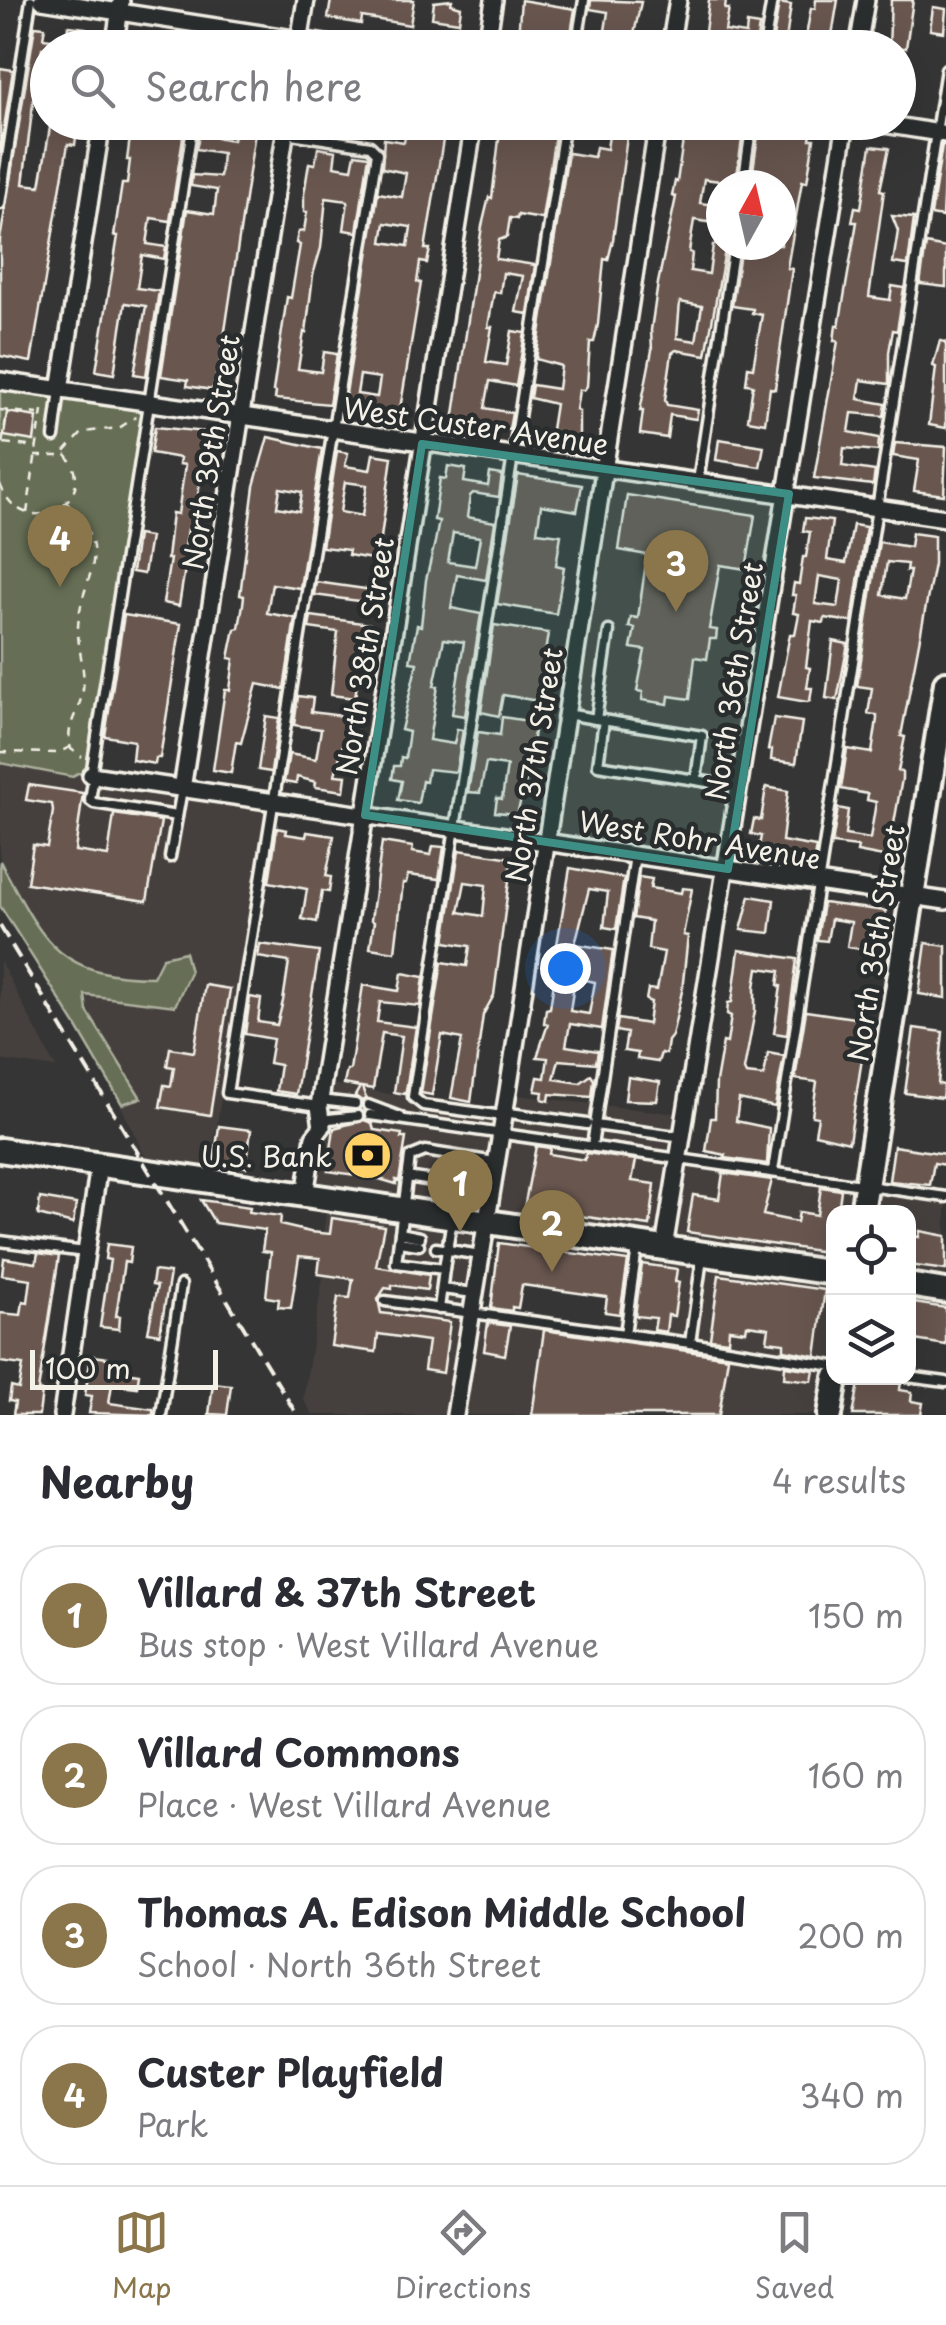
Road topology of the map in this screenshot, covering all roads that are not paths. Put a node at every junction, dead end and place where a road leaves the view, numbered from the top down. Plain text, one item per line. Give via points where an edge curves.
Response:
1 (31, 0) edge
2 (42, 0) edge
3 (306, 0) edge
4 (494, 0) edge
5 (584, 0) edge
6 (678, 0) edge
7 (772, 0) edge
8 (866, 0) edge
9 (120, 5) edge
10 (208, 25) junction
11 (117, 30) edge
12 (207, 30) edge
13 (232, 30) edge
14 (301, 30) edge
15 (489, 30) edge
16 (579, 30) edge
17 (673, 30) edge
18 (767, 30) edge
19 (861, 30) edge
20 (946, 69) edge
21 (916, 129) edge
22 (941, 133) edge
23 (99, 140) edge
24 (190, 140) edge
25 (284, 140) edge
26 (342, 140) edge
27 (471, 140) edge
28 (562, 140) edge
29 (655, 140) edge
30 (749, 140) edge
31 (843, 140) edge
32 (745, 170) edge
33 (0, 204) edge
34 (732, 260) edge
35 (0, 381) edge
36 (60, 390) junction
37 (150, 404) junction
38 (242, 417) junction
39 (332, 430) junction
40 (54, 438) dead end
41 (422, 444) junction
42 (514, 456) junction
43 (604, 468) junction
44 (698, 481) junction
45 (789, 494) junction
46 (876, 507) junction
47 (946, 518) edge
48 (609, 631) dead end
49 (946, 683) edge
50 (566, 714) junction
51 (600, 720) junction
52 (93, 770) junction
53 (696, 780) junction
54 (741, 788) junction
55 (182, 789) junction
56 (274, 802) junction
57 (365, 815) junction
58 (177, 816) junction
59 (454, 828) junction
60 (546, 841) junction
61 (635, 855) junction
62 (170, 857) dead end
63 (728, 870) junction
64 (817, 882) junction
65 (914, 896) junction
66 (946, 901) edge
67 (319, 1102) junction
68 (355, 1104) dead end
69 (369, 1110) dead end
70 (503, 1114) junction
71 (358, 1116) dead end
72 (591, 1124) junction
73 (322, 1127) junction
74 (500, 1134) junction
75 (683, 1137) junction
76 (592, 1146) junction
77 (0, 1150) edge
78 (679, 1158) junction
79 (495, 1162) junction
80 (99, 1165) junction
81 (773, 1172) junction
82 (407, 1177) junction
83 (866, 1184) junction
84 (491, 1190) junction
85 (305, 1194) junction
86 (946, 1197) edge
87 (863, 1205) edge
88 (402, 1209) junction
89 (452, 1217) junction
90 (486, 1222) junction
91 (399, 1238) junction
92 (0, 1241) edge
93 (419, 1241) dead end
94 (437, 1244) dead end
95 (638, 1244) junction
96 (448, 1245) junction
97 (664, 1248) junction
98 (86, 1252) junction
99 (703, 1253) junction
100 (481, 1254) junction
101 (444, 1269) junction
102 (826, 1272) edge
103 (181, 1285) dead end
104 (916, 1286) edge
105 (442, 1288) junction
106 (946, 1291) edge
107 (474, 1293) junction
108 (385, 1301) dead end
109 (440, 1309) junction
110 (471, 1312) junction
111 (625, 1334) junction
112 (690, 1342) junction
113 (826, 1365) edge
114 (916, 1378) edge
115 (946, 1382) edge
116 (835, 1385) edge
117 (62, 1415) edge
118 (161, 1415) edge
119 (454, 1415) edge
120 (830, 1415) edge

1 - 33 lane
2 - 9 street
3 - 14 street
4 - 15 street
5 - 16 lane
6 - 17 street
7 - 18 lane
8 - 19 street
9 - 10 street
9 - 11 street
10 - 12 lane
10 - 13 street
20 - 22 lane
21 - 22 street
22 - 46 lane
23 - 36 street
24 - 37 lane
25 - 38 street, North 39th Street
26 - 39 lane via 378,153
27 - 41 street, North 38th Street
28 - 42 lane
29 - 43 street, North 37th Street
30 - 32 lane
31 - 45 street, North 36th Street
34 - 44 lane
35 - 36 street, West Custer Avenue
36 - 37 street, West Custer Avenue
36 - 40 lane
37 - 38 street, West Custer Avenue
37 - 52 lane
38 - 39 street, West Custer Avenue
38 - 55 street, North 39th Street
39 - 41 street, West Custer Avenue
39 - 56 lane
41 - 42 street, West Custer Avenue
41 - 57 street, North 38th Street
42 - 43 street, West Custer Avenue
42 - 59 lane
43 - 44 street, West Custer Avenue
43 - 50 street, North 37th Street
44 - 45 street, West Custer Avenue
45 - 46 street, West Custer Avenue
45 - 54 street, North 36th Street
46 - 47 street, West Custer Avenue
46 - 64 lane
48 - 51 lane
49 - 65 street, North 35th Street
50 - 51 lane
50 - 60 street, North 37th Street
51 - 53 lane via 598,765
51 - 53 lane via 702,736
52 - 55 street, West Rohr Avenue
52 - 58 lane via 94,803
53 - 54 lane
54 - 63 street, North 36th Street
55 - 56 street, West Rohr Avenue
55 - 58 lane
56 - 57 street, West Rohr Avenue
56 - 67 lane via 228,1093
57 - 59 street, West Rohr Avenue
57 - 67 street, North 38th Street
58 - 62 lane
59 - 60 street, West Rohr Avenue
59 - 70 lane via 413,1097 423,1105
60 - 61 street, West Rohr Avenue
60 - 70 street, North 37th Street
61 - 63 street, West Rohr Avenue
61 - 72 lane
63 - 64 street, West Rohr Avenue
63 - 75 street, North 36th Street
64 - 65 street, West Rohr Avenue
64 - 81 lane
65 - 66 street, West Rohr Avenue
65 - 83 street, North 35th Street
67 - 68 lane
67 - 73 street, North 38th Street
69 - 74 lane
70 - 72 lane
70 - 74 street, North 37th Street
71 - 73 lane
72 - 75 lane
72 - 76 lane
73 - 85 street, North 38th Street via 314,1137
74 - 76 lane
74 - 79 street, North 37th Street
75 - 78 street, North 36th Street
76 - 78 lane
77 - 80 street
78 - 81 lane
78 - 97 street, North 36th Street
79 - 82 lane via 418,1152
79 - 84 street, North 37th Street
80 - 85 street
80 - 98 street
81 - 83 lane
82 - 84 lane
82 - 88 lane
83 - 86 lane
83 - 87 street, North 35th Street
84 - 90 street, North 37th Street
85 - 88 street
88 - 89 street
88 - 91 lane
89 - 90 street
89 - 96 lane
90 - 95 street
90 - 100 street, North 37th Street
91 - 93 lane
91 - 101 lane via 396,1262
92 - 98 lane
94 - 96 lane
95 - 97 street
95 - 111 lane
96 - 100 lane
96 - 101 lane
97 - 99 street
98 - 117 street
99 - 102 street
99 - 112 lane
100 - 107 street, North 37th Street
101 - 105 lane
103 - 118 lane
104 - 106 street
105 - 107 lane
105 - 109 lane
107 - 110 street, North 37th Street
108 - 109 lane
109 - 110 lane
110 - 111 lane
110 - 119 street, North 37th Street
111 - 112 lane
112 - 113 lane
114 - 115 lane
116 - 120 street

